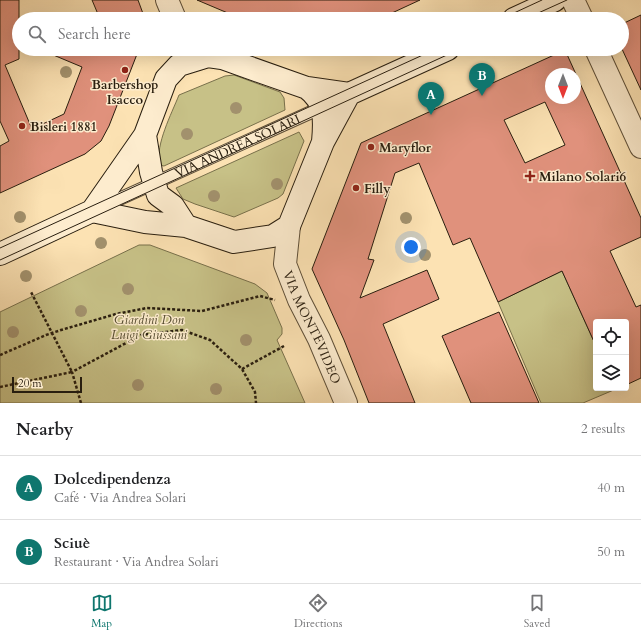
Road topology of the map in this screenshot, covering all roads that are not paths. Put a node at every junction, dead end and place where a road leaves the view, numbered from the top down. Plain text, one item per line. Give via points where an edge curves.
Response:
1 (167, 0) edge
2 (555, 0) edge
3 (573, 0) edge
4 (172, 12) edge
5 (529, 12) edge
6 (579, 12) edge
7 (189, 56) edge
8 (208, 56) edge
9 (433, 56) edge
10 (599, 56) edge
11 (307, 88) junction
12 (350, 94) junction
13 (322, 107) junction
14 (145, 135) junction
15 (323, 142) junction
16 (641, 147) edge
17 (154, 184) junction
18 (92, 211) junction
19 (186, 226) junction
20 (289, 226) junction
21 (0, 254) edge
22 (346, 403) edge

1 - 4 street
2 - 5 street
3 - 6 street
7 - 14 street via 166,79
8 - 11 street via 222,58
9 - 12 street, VIA ANDREA SOLARI
10 - 16 street
11 - 12 street
11 - 13 street via 315,94
12 - 13 lane, VIA ANDREA SOLARI
12 - 15 street
13 - 15 street via 325,122
13 - 17 lane, VIA ANDREA SOLARI
14 - 17 street
14 - 18 street
15 - 20 street
17 - 18 lane, VIA ANDREA SOLARI
17 - 19 street via 158,195 174,206
18 - 19 street via 145,222
18 - 21 street, VIA ANDREA SOLARI
19 - 20 street via 234,242 273,236
20 - 22 street, VIA MONTEVIDEO via 285,264

